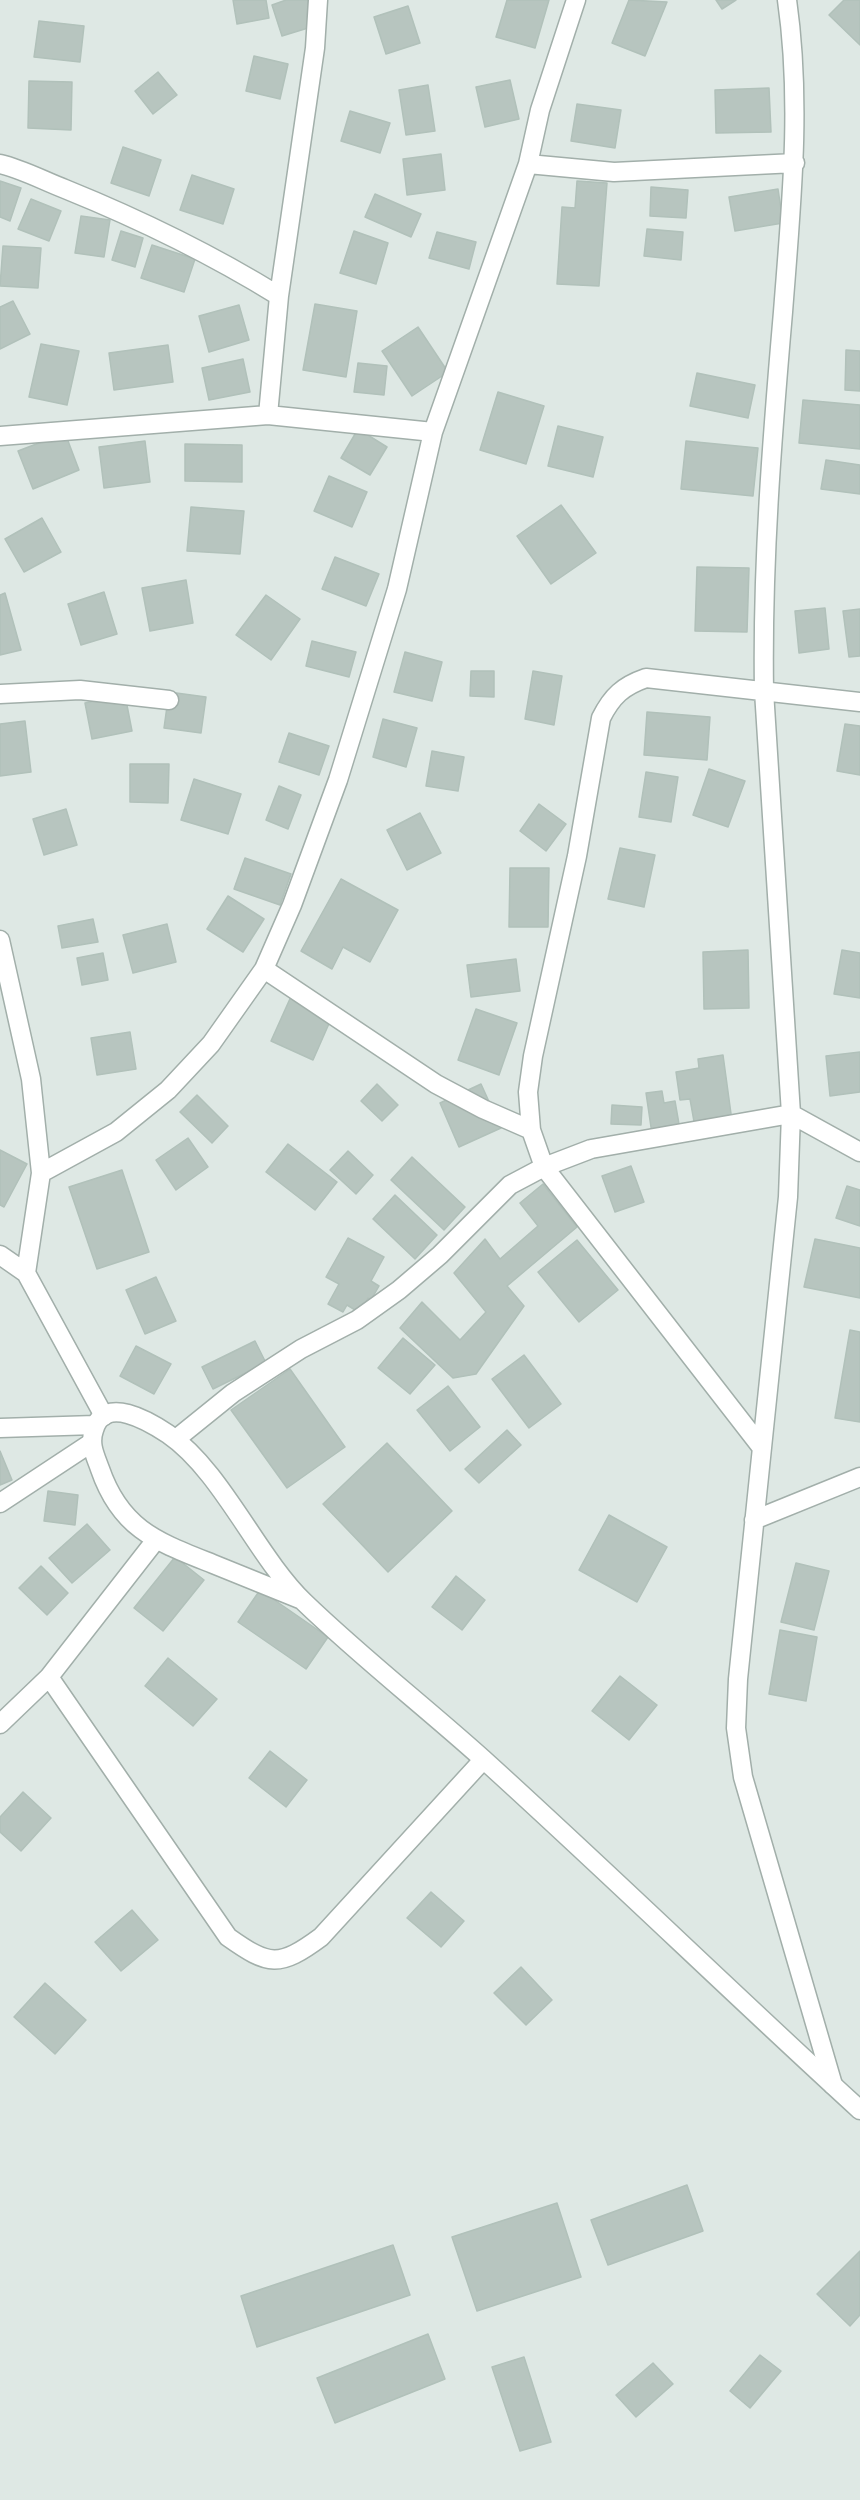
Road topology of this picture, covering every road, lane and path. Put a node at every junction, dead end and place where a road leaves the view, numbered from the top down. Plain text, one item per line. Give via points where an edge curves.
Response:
1 (318, 0) edge
2 (576, 0) edge
3 (787, 0) edge
4 (795, 163) junction
5 (0, 164) edge
6 (528, 164) junction
7 (279, 296) junction
8 (268, 415) junction
9 (433, 432) junction
10 (0, 436) edge
11 (764, 692) junction
12 (0, 694) edge
13 (169, 700) dead end
14 (860, 702) edge
15 (0, 940) edge
16 (264, 969) junction
17 (790, 1114) junction
18 (531, 1130) junction
19 (860, 1152) edge
20 (544, 1167) junction
21 (41, 1173) junction
22 (0, 1255) edge
23 (26, 1273) junction
24 (99, 1420) junction
25 (0, 1428) edge
26 (176, 1439) junction
27 (91, 1443) junction
28 (762, 1448) junction
29 (860, 1477) edge
30 (0, 1503) edge
31 (754, 1520) junction
32 (156, 1541) junction
33 (302, 1600) junction
34 (49, 1677) junction
35 (0, 1724) edge
36 (483, 1760) junction
37 (833, 2085) junction
38 (860, 2110) edge

1 - 7 street via 315,48
2 - 6 street via 540,110
3 - 4 street via 795,81
4 - 6 street via 614,172
4 - 11 street via 765,536
5 - 7 street via 98,202 177,239
6 - 9 street
7 - 8 street
8 - 9 street
8 - 10 street
9 - 16 street via 397,589 341,769 292,905
11 - 14 street
11 - 17 street
11 - 18 street via 646,678 625,685 609,701 601,718 577,856 533,1056 528,1092
12 - 13 street via 80,690
15 - 21 street via 31,1079
16 - 18 street via 435,1084
16 - 21 street via 211,1044 168,1090 116,1132
17 - 19 street
17 - 20 street via 591,1149
17 - 28 street via 788,1197
18 - 20 street
20 - 26 street via 510,1185 399,1290 357,1320 301,1349 233,1393
20 - 28 street
21 - 23 street
22 - 23 street
23 - 24 street
24 - 25 street
24 - 26 street via 119,1412 132,1414
24 - 27 street
26 - 33 street via 200,1464
27 - 30 street
27 - 32 street via 114,1502 132,1523
28 - 31 street
29 - 31 street
31 - 37 street via 736,1728 743,1777
32 - 33 street
32 - 34 street
33 - 36 street
34 - 35 street
34 - 36 street via 228,1937 258,1958 277,1960 300,1952 321,1937
36 - 37 street
37 - 38 street

